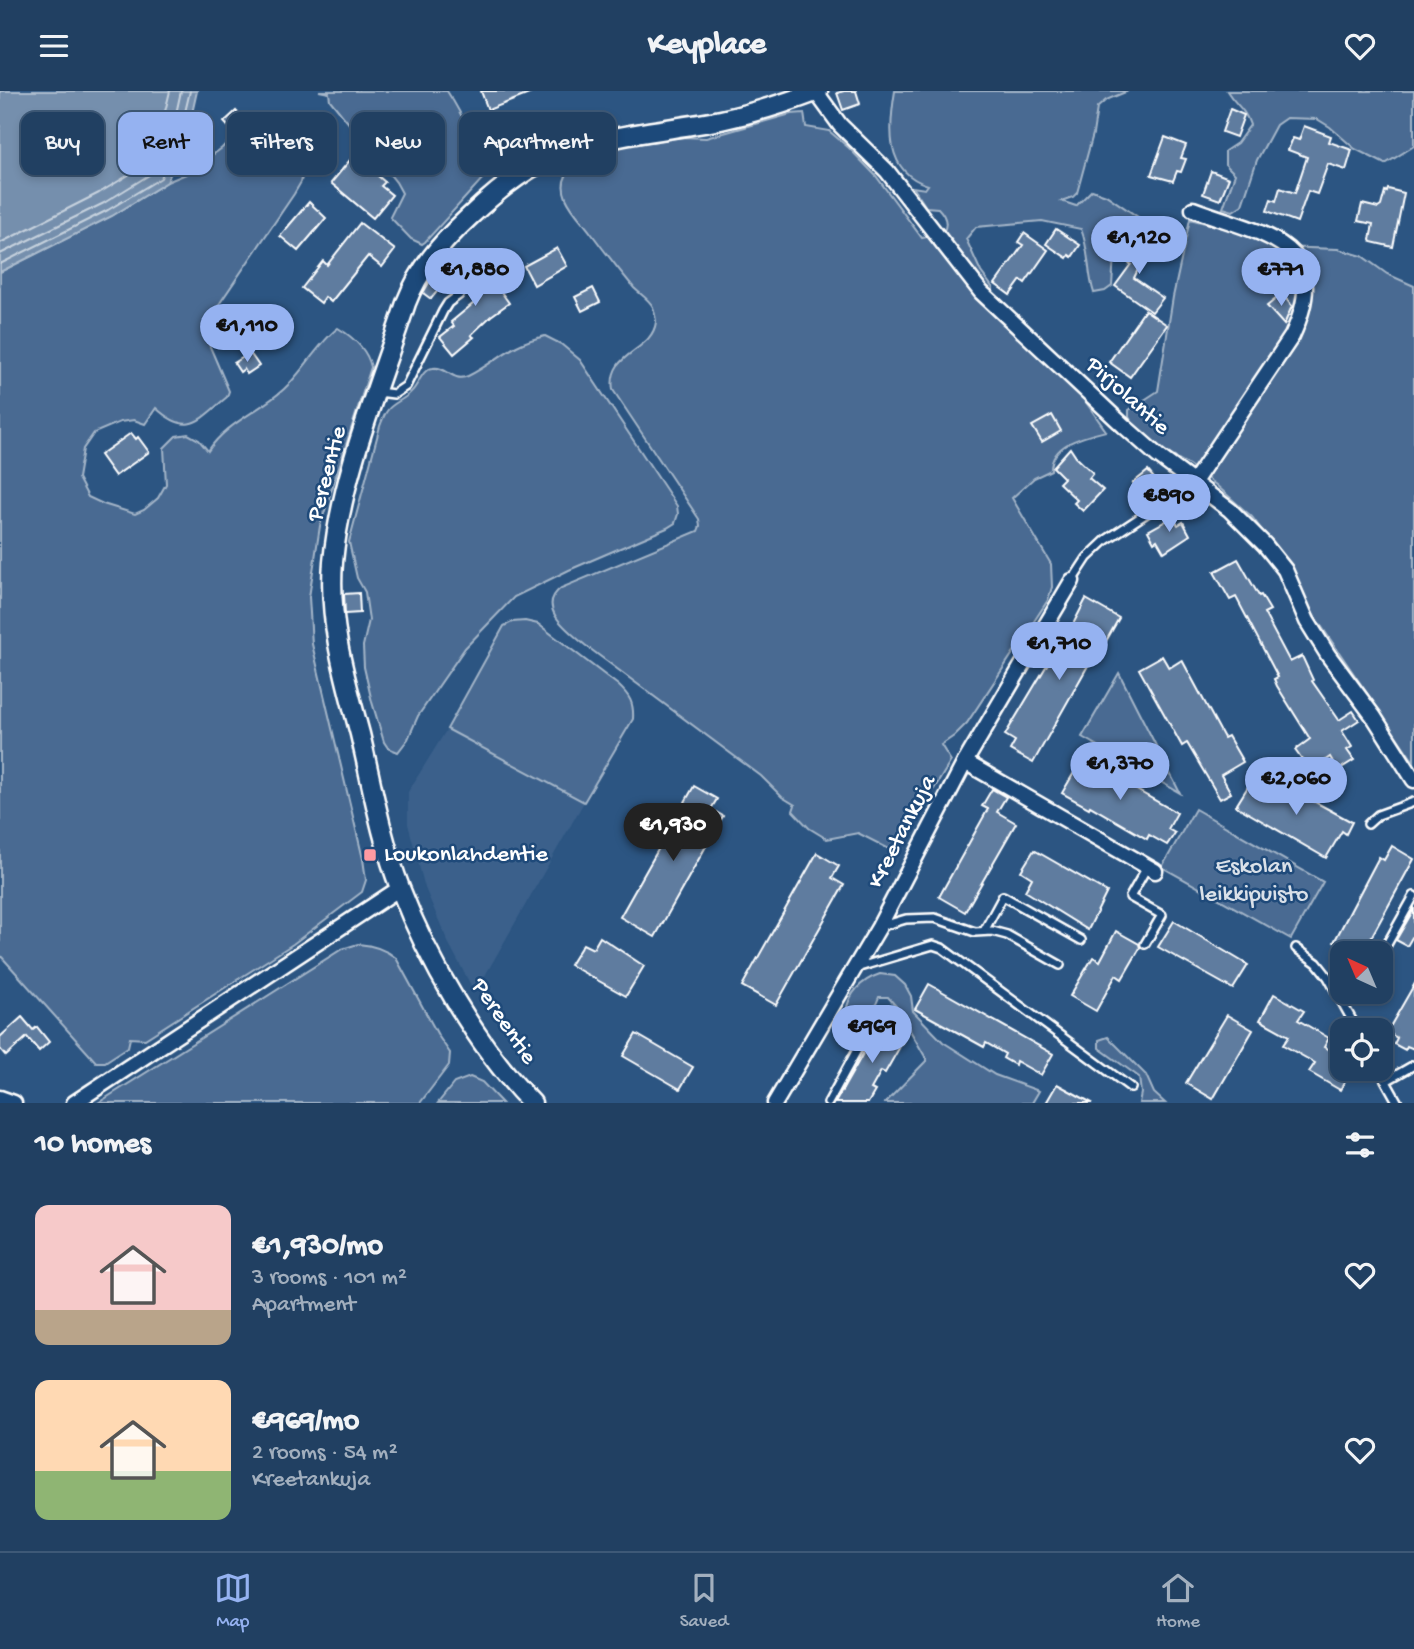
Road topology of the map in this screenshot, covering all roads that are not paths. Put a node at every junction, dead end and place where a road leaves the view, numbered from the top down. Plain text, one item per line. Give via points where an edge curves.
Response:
1 (817, 91) edge
2 (1193, 209) dead end
3 (459, 295) dead end
4 (377, 392) junction
5 (1194, 482) junction
6 (1072, 581) joint
7 (965, 762) junction
8 (1414, 780) edge
9 (1414, 802) edge
10 (1368, 824) dead end
11 (1151, 868) joint
12 (400, 888) junction
13 (1414, 896) edge
14 (879, 927) junction
15 (984, 931) junction
16 (1081, 940) dead end
17 (1389, 941) edge
18 (1145, 944) dead end
19 (1296, 948) dead end
20 (1060, 964) dead end
21 (855, 968) junction
22 (1351, 1018) edge
23 (863, 1039) dead end
24 (1414, 1065) edge
25 (1393, 1077) edge
26 (1386, 1081) edge
27 (1130, 1088) dead end
28 (0, 1098) edge
29 (14, 1103) edge
30 (74, 1103) edge
31 (532, 1103) edge
32 (775, 1103) edge
33 (828, 1103) edge
34 (1398, 1103) edge

1 - 4 street, Pereentie via 740,116 566,151 511,181 452,234 416,278
1 - 5 street, Pirjolantie via 825,107 887,171 981,292 1132,433
2 - 5 street via 1289,247 1302,264 1304,293 1292,336
3 - 4 lane via 443,311 406,386 394,394
4 - 12 street, Pereentie via 341,512 332,588 342,666
5 - 6 lane via 1106,540
5 - 8 street, Pirjolantie via 1230,510 1280,563 1317,638
6 - 7 street, Kreetankuja
7 - 11 street
7 - 14 street, Kreetankuja
9 - 10 lane via 1378,815
11 - 18 lane via 1130,897 1162,915
12 - 30 street
12 - 31 street, Pereentie via 473,1028
13 - 17 lane
14 - 15 lane via 921,917
14 - 21 street, Kreetankuja
15 - 16 lane via 1003,896
15 - 20 lane via 1007,935
19 - 22 lane via 1328,977
21 - 27 lane via 933,945 942,948
21 - 32 street, Kreetankuja
23 - 33 lane
24 - 25 lane
26 - 34 lane
28 - 29 street

